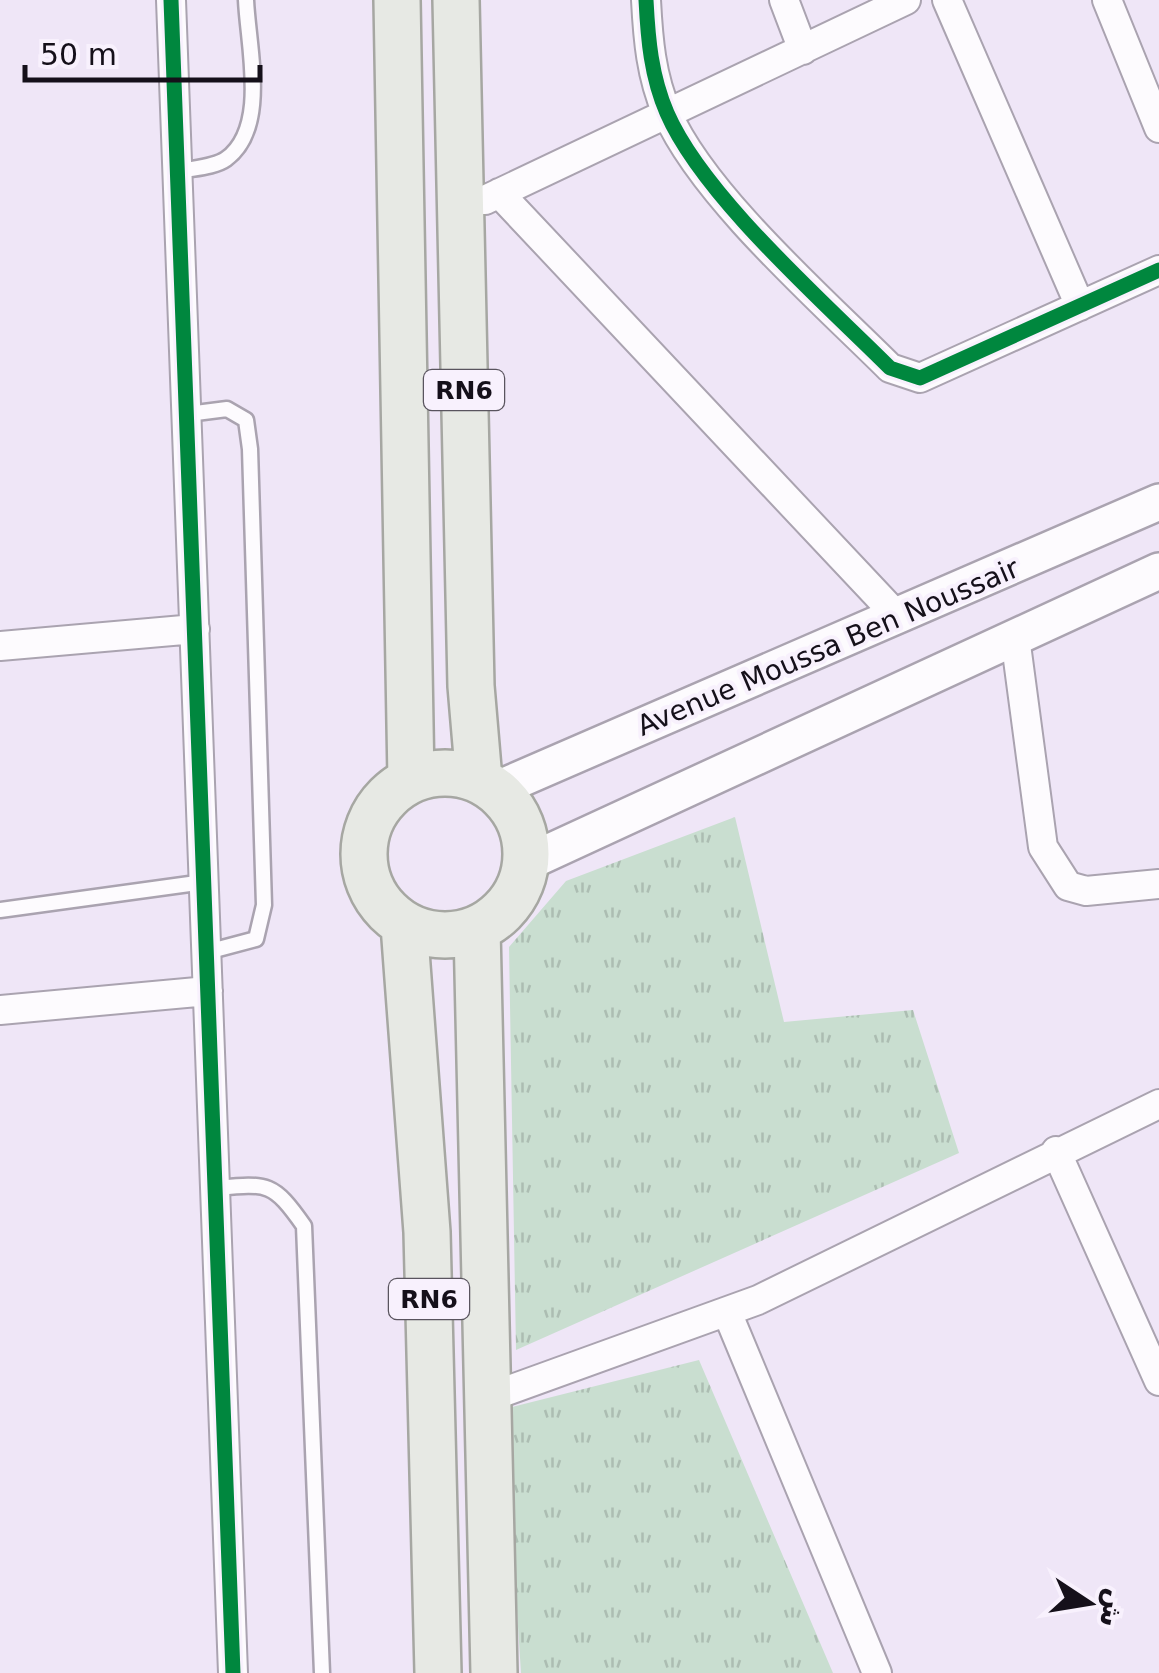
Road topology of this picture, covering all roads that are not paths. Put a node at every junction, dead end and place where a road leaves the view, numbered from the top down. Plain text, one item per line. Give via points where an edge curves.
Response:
1 (171, 0) edge
2 (246, 0) edge
3 (398, 0) edge
4 (456, 0) edge
5 (646, 0) edge
6 (784, 0) edge
7 (906, 0) edge
8 (947, 0) edge
9 (1106, 0) edge
10 (803, 50) junction
11 (668, 115) junction
12 (1159, 128) edge
13 (180, 171) junction
14 (480, 202) junction
15 (1159, 270) edge
16 (1080, 306) junction
17 (188, 414) junction
18 (1159, 502) edge
19 (1159, 571) edge
20 (899, 618) junction
21 (195, 628) junction
22 (1015, 637) junction
23 (0, 646) edge
24 (411, 780) junction
25 (487, 785) junction
26 (526, 863) junction
27 (204, 882) junction
28 (1159, 884) edge
29 (0, 910) edge
30 (404, 926) junction
31 (477, 929) junction
32 (207, 952) junction
33 (208, 990) junction
34 (0, 1010) edge
35 (1159, 1104) edge
36 (1056, 1151) junction
37 (216, 1188) junction
38 (728, 1312) junction
39 (1159, 1381) edge
40 (487, 1398) junction
41 (233, 1673) edge
42 (322, 1673) edge
43 (438, 1673) edge
44 (494, 1673) edge
45 (877, 1673) edge

1 - 13 street
2 - 13 lane via 248,139 223,162
3 - 24 main road, RN6
4 - 14 main road, RN6
5 - 11 street via 648,54
6 - 10 street
7 - 10 street
8 - 16 street
9 - 12 street
10 - 11 street
11 - 14 street
11 - 16 street via 753,229 890,368 920,378
13 - 17 street
14 - 20 street
14 - 25 main road, RN6 via 471,686
15 - 16 street
17 - 21 street
17 - 32 lane via 226,409 246,420 250,450 264,905 256,939
18 - 20 street, Avenue Moussa Ben Noussair
19 - 22 street
20 - 25 street, Avenue Moussa Ben Noussair
21 - 23 street
21 - 27 street
22 - 26 street
22 - 28 street via 1043,847 1068,886 1086,891
24 - 25 main road via 456,773
24 - 30 main road via 386,797 363,850 367,880 381,906
25 - 26 main road, RN6 via 519,823
26 - 31 main road via 518,890
27 - 29 lane
27 - 32 street
30 - 31 main road via 440,936
30 - 43 main road, RN6 via 428,1232
31 - 40 main road, RN6
32 - 33 street
33 - 34 street
33 - 37 street
35 - 36 street
36 - 38 street
36 - 39 street
37 - 41 street
37 - 42 lane via 262,1184 279,1191 304,1226
38 - 40 street
38 - 45 street
40 - 44 main road, RN6

